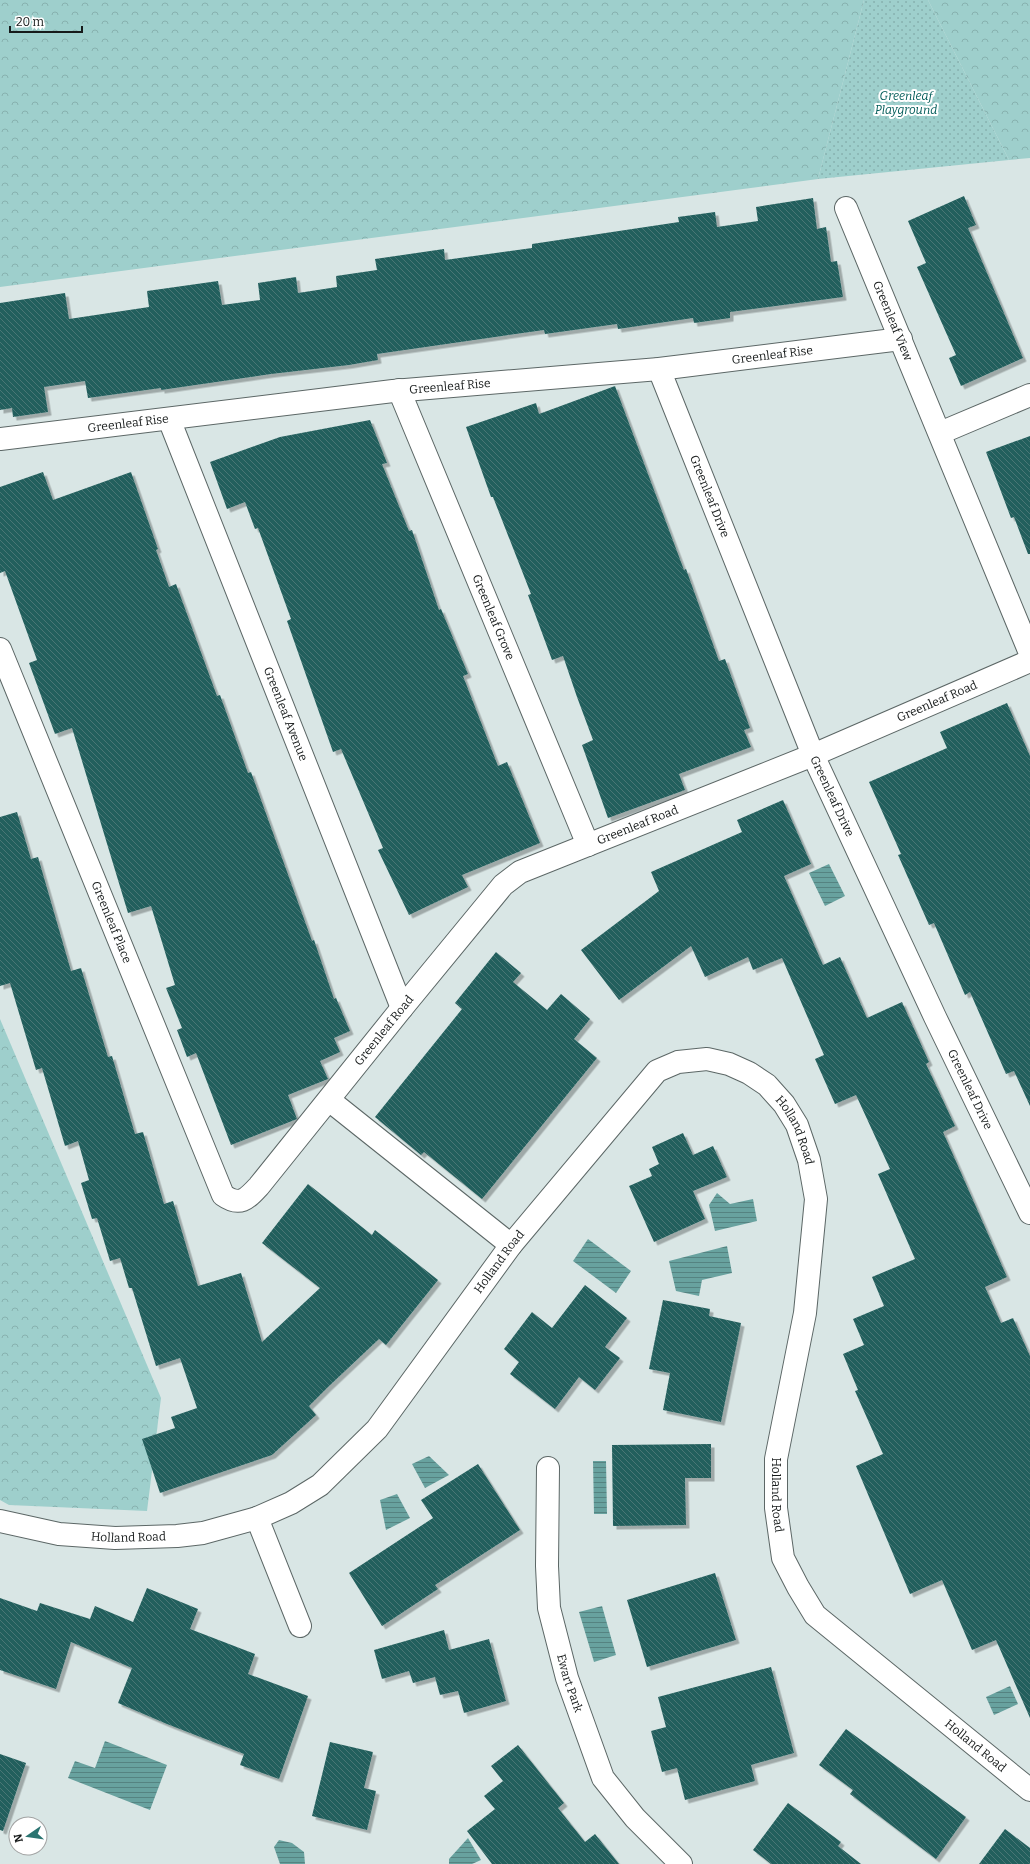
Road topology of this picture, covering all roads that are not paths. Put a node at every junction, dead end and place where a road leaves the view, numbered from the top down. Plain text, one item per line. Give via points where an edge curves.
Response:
1 (846, 208) dead end
2 (901, 339) junction
3 (658, 369) junction
4 (400, 390) junction
5 (1030, 395) edge
6 (169, 419) junction
7 (940, 433) junction
8 (0, 438) edge
9 (0, 649) edge
10 (1030, 653) edge
11 (1030, 661) edge
12 (813, 756) junction
13 (588, 845) junction
14 (402, 1008) junction
15 (329, 1100) junction
16 (224, 1194) joint
17 (1030, 1213) edge
18 (511, 1245) junction
19 (548, 1468) dead end
20 (257, 1518) junction
21 (0, 1521) edge
22 (300, 1626) dead end
23 (1030, 1790) edge
24 (681, 1864) edge

1 - 2 street, Greenleaf View
2 - 3 street, Greenleaf Rise
2 - 7 street, Greenleaf View
3 - 4 street, Greenleaf Rise
3 - 12 street, Greenleaf Drive
4 - 6 street, Greenleaf Rise
4 - 13 street, Greenleaf Grove
5 - 7 street
6 - 8 street, Greenleaf Rise
6 - 14 street, Greenleaf Avenue
7 - 10 street, Greenleaf View
9 - 16 street, Greenleaf Place
11 - 12 street, Greenleaf Road
12 - 13 street, Greenleaf Road
12 - 17 street, Greenleaf Drive
13 - 14 street, Greenleaf Road via 520,872 503,885
14 - 15 street, Greenleaf Road
15 - 16 street, Greenleaf Road via 249,1197 240,1202 230,1200
15 - 18 street
18 - 20 street, Holland Road via 377,1429 320,1485 291,1503
18 - 23 street, Holland Road via 657,1071 678,1062 707,1059 729,1064 767,1085 784,1104 797,1125 809,1160 816,1199 805,1313 776,1459 776,1508 783,1558 815,1615
19 - 24 street, Ewart Park via 549,1608 567,1678 603,1778 635,1818
20 - 21 street, Holland Road via 203,1533 115,1538 59,1534
20 - 22 street

